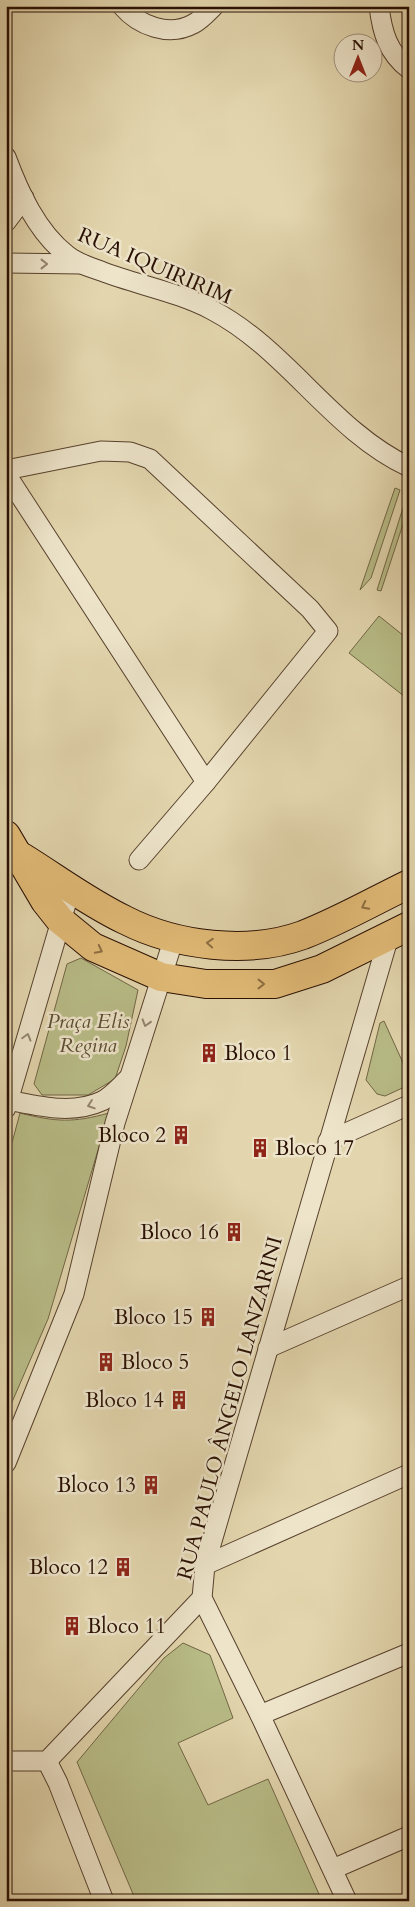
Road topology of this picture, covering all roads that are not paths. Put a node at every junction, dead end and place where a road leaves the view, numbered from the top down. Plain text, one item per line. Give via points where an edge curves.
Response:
1 (122, 6) edge
2 (214, 6) edge
3 (379, 6) edge
4 (409, 70) edge
5 (6, 157) edge
6 (24, 198) junction
7 (6, 222) edge
8 (6, 263) edge
9 (82, 264) junction
10 (409, 467) edge
11 (6, 472) edge
12 (206, 782) junction
13 (13, 846) edge
14 (139, 860) dead end
15 (409, 884) edge
16 (71, 886) junction
17 (60, 920) junction
18 (399, 931) edge
19 (174, 938) junction
20 (161, 977) junction
21 (130, 1077) junction
22 (7, 1104) edge
23 (409, 1105) edge
24 (328, 1141) junction
25 (409, 1286) edge
26 (268, 1348) junction
27 (6, 1463) edge
28 (409, 1474) edge
29 (206, 1565) junction
30 (202, 1598) junction
31 (409, 1653) edge
32 (260, 1715) junction
33 (6, 1761) edge
34 (47, 1761) junction
35 (409, 1836) edge
36 (333, 1869) junction
37 (104, 1901) edge
38 (347, 1901) edge

1 - 2 street via 142,22 165,29 193,24
3 - 4 street via 383,34 394,56
5 - 6 street, RUA IQUIRIRIM
6 - 7 street
6 - 9 street, RUA IQUIRIRIM via 36,221 54,244
8 -> 9 street
9 - 10 street, RUA IQUIRIRIM via 212,310 268,350 384,455
11 - 12 street
11 - 12 street via 102,451 130,452 150,459 310,609 328,630
12 - 14 street
13 - 16 main road
13 - 17 main road
15 -> 19 main road via 302,935 279,941 252,945
16 - 17 street
16 - 19 main road via 125,920
17 -> 20 main road via 93,947
22 -> 17 street
20 -> 18 main road via 206,984 275,984 322,969
18 - 24 street, RUA PAULO ÂNGELO LANZARINI
19 - 20 street
20 -> 21 street
21 -> 22 street via 104,1100 83,1107
21 - 27 street via 115,1124 74,1294
23 - 24 street
24 - 26 street, RUA PAULO ÂNGELO LANZARINI
25 - 26 street
26 - 29 street, RUA PAULO ÂNGELO LANZARINI
28 - 29 street
29 - 30 street, RUA PAULO ÂNGELO LANZARINI
30 - 32 street, RUA PAULO ÂNGELO LANZARINI
30 - 34 street
31 - 32 street
32 - 36 street, RUA PAULO ÂNGELO LANZARINI
33 - 34 street
34 - 37 street
35 - 36 street
36 - 38 street, RUA PAULO ÂNGELO LANZARINI

